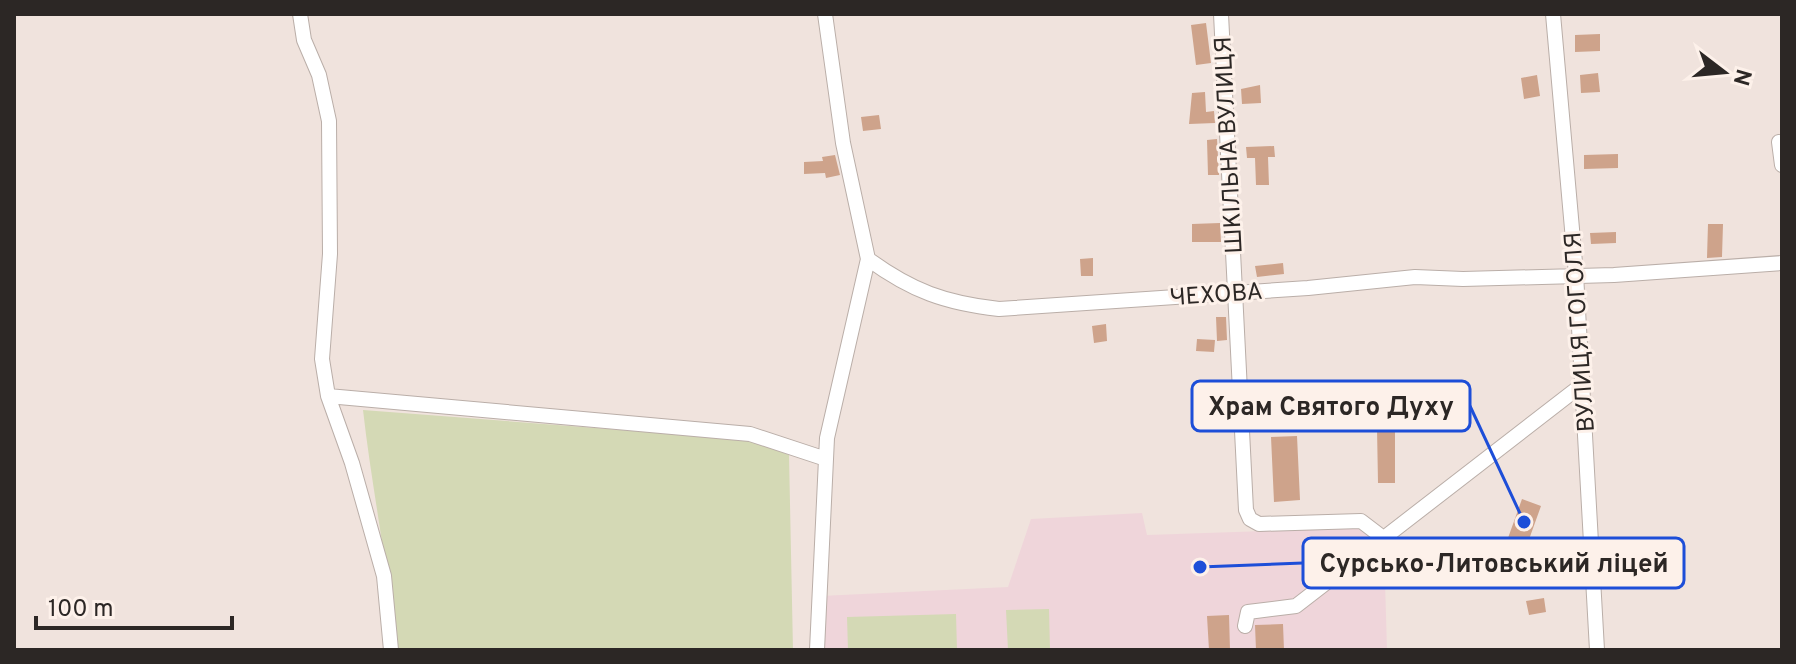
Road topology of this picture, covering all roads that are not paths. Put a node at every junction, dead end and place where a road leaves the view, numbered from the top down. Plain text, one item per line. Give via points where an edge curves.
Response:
1 (300, 14) edge
2 (825, 14) edge
3 (1221, 14) edge
4 (1553, 14) edge
5 (1779, 142) dead end
6 (1782, 165) edge
7 (868, 259) junction
8 (1782, 263) edge
9 (1576, 274) junction
10 (1235, 293) junction
11 (1583, 384) junction
12 (328, 396) junction
13 (826, 459) junction
14 (1382, 537) junction
15 (1245, 626) dead end
16 (391, 650) edge
17 (817, 650) edge
18 (1597, 650) edge

1 - 12 street via 329,121 330,254 322,359
2 - 7 street via 843,143
3 - 10 street, ШКІЛЬНА ВУЛИЦЯ
4 - 9 street, ВУЛИЦЯ ГОГОЛЯ
5 - 6 street
7 - 10 street, ЧЕХОВА via 919,291 950,303 999,309
7 - 13 street via 836,391
8 - 9 street, ЧЕХОВА
9 - 10 street, ЧЕХОВА via 1415,277
9 - 11 street, ВУЛИЦЯ ГОГОЛЯ
10 - 14 street, ШКІЛЬНА ВУЛИЦЯ via 1247,515 1264,524 1361,521
11 - 14 street
11 - 18 street, ВУЛИЦЯ ГОГОЛЯ
12 - 13 street via 750,434
12 - 16 street via 375,537
13 - 17 street
14 - 15 street via 1296,606 1248,612

